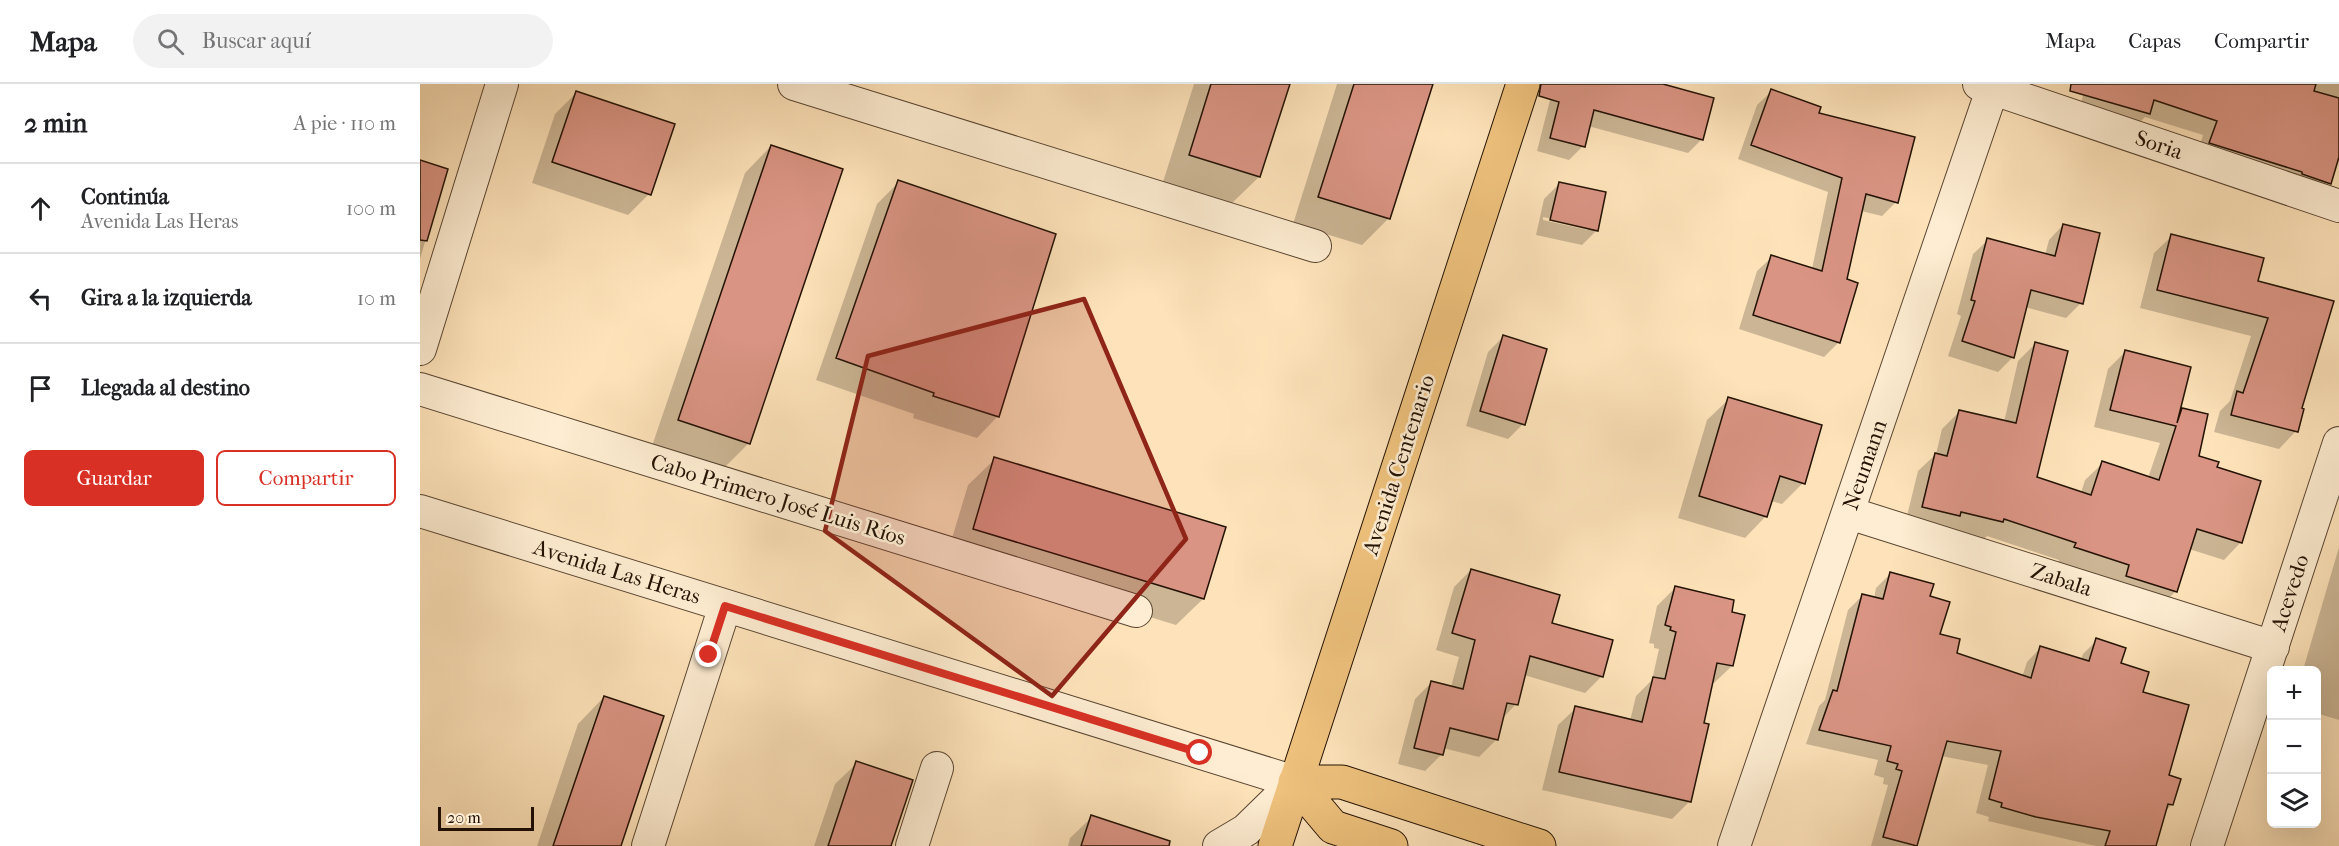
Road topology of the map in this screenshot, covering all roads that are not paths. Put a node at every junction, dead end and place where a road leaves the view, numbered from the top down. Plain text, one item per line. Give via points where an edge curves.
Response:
1 (502, 84) edge
2 (794, 84) edge
3 (1523, 84) edge
4 (1988, 85) edge
5 (2339, 206) edge
6 (1316, 246) dead end
7 (420, 350) edge
8 (420, 389) edge
9 (2339, 443) edge
10 (420, 512) edge
11 (1849, 513) junction
12 (725, 606) junction
13 (1136, 611) dead end
14 (2273, 647) junction
15 (938, 768) dead end
16 (1295, 782) junction
17 (648, 846) edge
18 (912, 846) edge
19 (1219, 846) edge
20 (1275, 846) edge
21 (1391, 846) edge
22 (1539, 846) edge
23 (1734, 846) edge
24 (2207, 846) edge

1 - 7 street
2 - 6 street
3 - 16 main road, Avenida Centenario
4 - 5 street, Soria
4 - 11 street, Neumann
8 - 13 street, Cabo Primero José Luis Ríos
9 - 14 street, Acevedo
10 - 12 street, Avenida Las Heras
11 - 14 street, Zabala
11 - 23 street, Neumann
12 - 16 street, Avenida Las Heras
12 - 17 street
14 - 24 street, Acevedo
15 - 18 street
16 - 19 street via 1246,830
16 - 20 main road, Avenida Centenario
16 - 21 main road via 1333,827
16 - 22 main road, Avenida Las Heras via 1342,782

